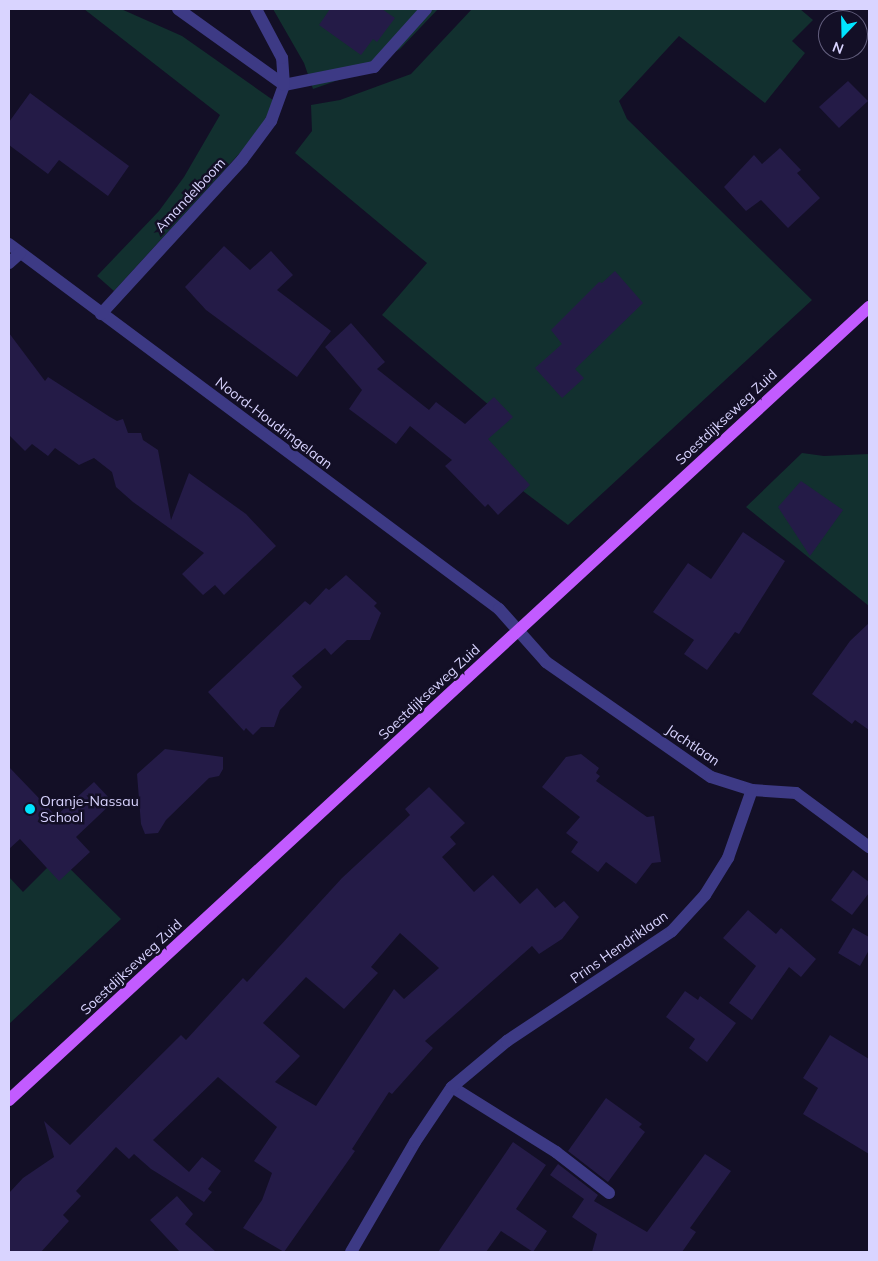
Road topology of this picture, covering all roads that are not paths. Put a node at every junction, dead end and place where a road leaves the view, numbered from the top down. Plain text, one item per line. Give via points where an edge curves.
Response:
1 (178, 9) edge
2 (256, 9) edge
3 (426, 9) edge
4 (284, 85) junction
5 (9, 244) edge
6 (20, 253) junction
7 (9, 263) edge
8 (869, 307) edge
9 (101, 314) junction
10 (519, 630) junction
11 (752, 790) junction
12 (869, 847) edge
13 (452, 1087) junction
14 (9, 1100) edge
15 (609, 1193) dead end
16 (352, 1252) edge

1 - 4 street
2 - 4 street via 282,58
3 - 4 street via 374,67
4 - 9 street, Amandelboom via 271,121 242,160
5 - 6 street, Noord-Houdringelaan
6 - 7 street
6 - 9 street, Noord-Houdringelaan
8 - 10 main road, Soestdijkseweg Zuid
9 - 10 street, Noord-Houdringelaan via 499,609
10 - 11 street, Jachtlaan via 546,662 711,777
10 - 14 main road, Soestdijkseweg Zuid
11 - 12 street, Jachtlaan via 796,792
11 - 13 street, Prins Hendriklaan via 728,858 706,895 672,931 507,1041
13 - 15 street via 556,1152
13 - 16 street, Prins Hendriklaan via 415,1142

